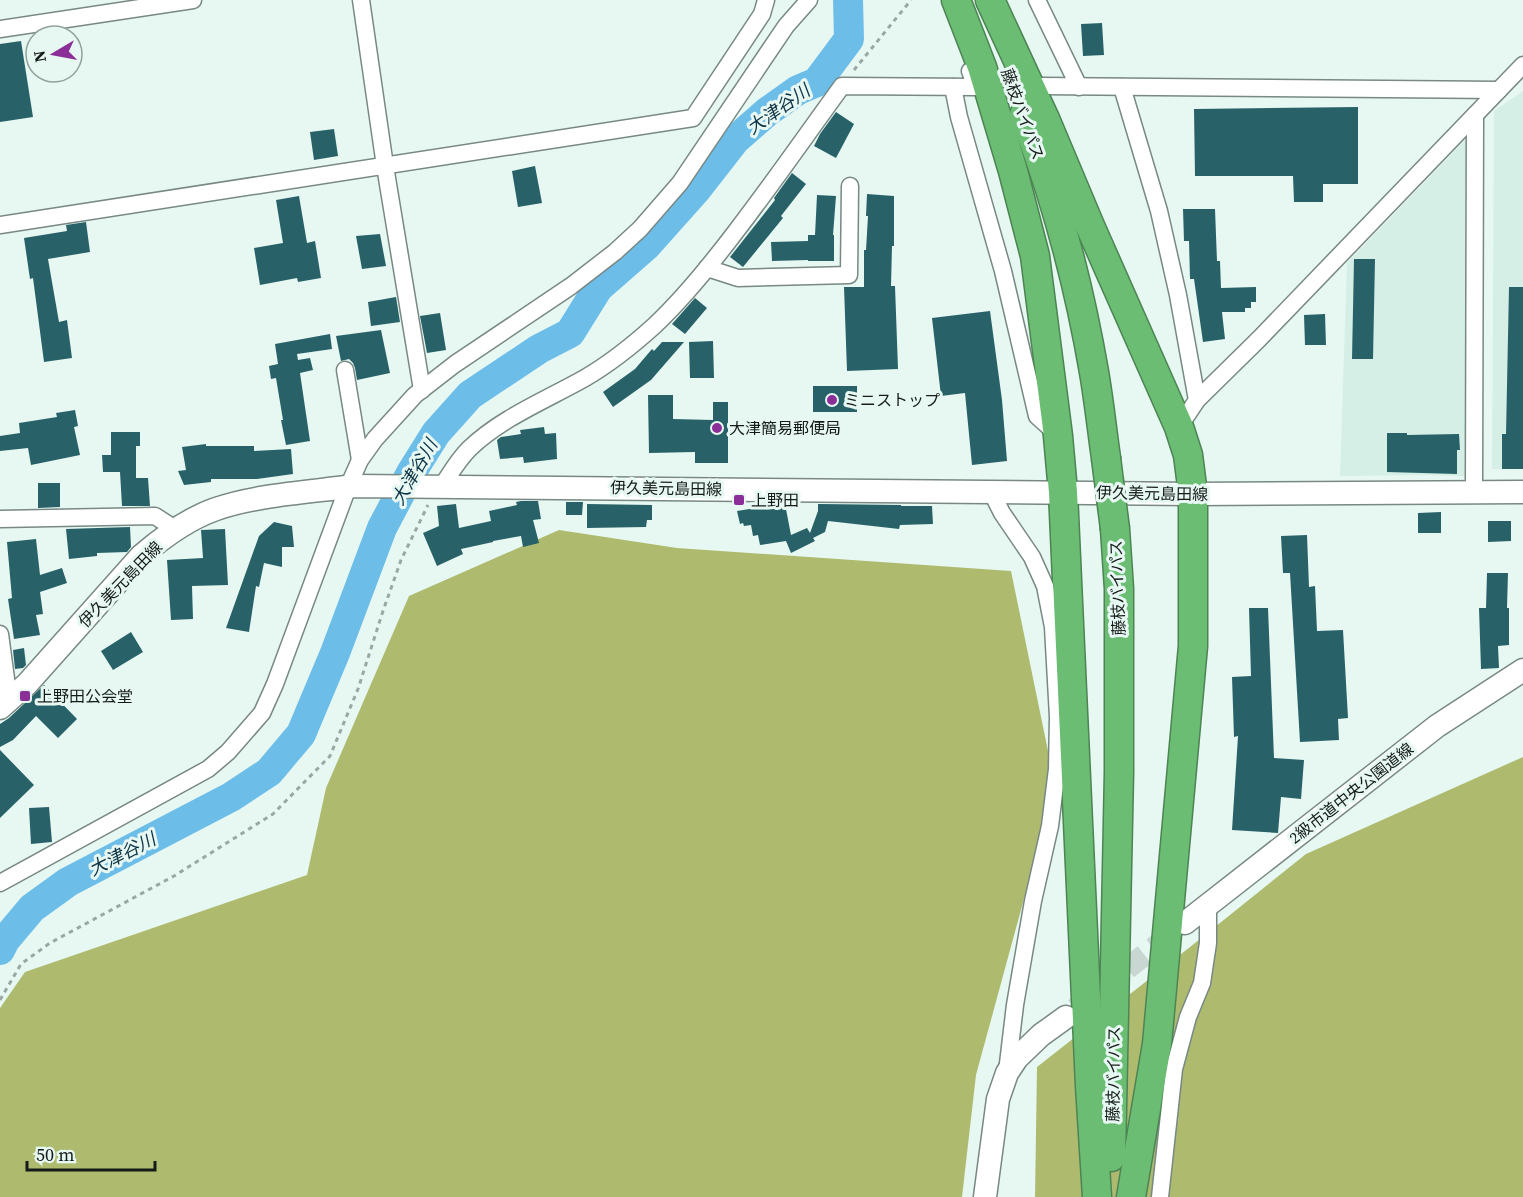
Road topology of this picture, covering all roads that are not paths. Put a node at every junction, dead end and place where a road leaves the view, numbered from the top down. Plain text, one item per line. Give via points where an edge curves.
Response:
1 (193, 0) edge
2 (361, 0) edge
3 (766, 0) edge
4 (809, 0) edge
5 (943, 0) edge
6 (956, 0) edge
7 (976, 0) edge
8 (990, 0) edge
9 (1037, 0) edge
10 (0, 29) edge
11 (1523, 65) edge
12 (1041, 86) tunnel mouth
13 (953, 87) junction
14 (1079, 87) junction
15 (1122, 87) junction
16 (1499, 90) junction
17 (1475, 115) junction
18 (385, 166) junction
19 (850, 186) dead end
20 (0, 225) edge
21 (707, 268) junction
22 (345, 370) dead end
23 (422, 390) junction
24 (1197, 400) junction
25 (1179, 427) junction
26 (1058, 436) junction
27 (360, 460) junction
28 (438, 486) junction
29 (351, 487) junction
30 (992, 491) junction
31 (1063, 492) junction
32 (1474, 492) junction
33 (1523, 492) edge
34 (1193, 494) junction
35 (0, 519) edge
36 (175, 529) junction
37 (0, 634) edge
38 (1523, 670) edge
39 (4, 704) edge
40 (0, 883) edge
41 (1208, 906) junction
42 (1185, 923) tunnel mouth
43 (1066, 1017) tunnel mouth
44 (1007, 1073) junction
45 (985, 1197) edge
46 (1097, 1197) edge
47 (1110, 1197) edge
48 (1131, 1197) edge
49 (1160, 1197) edge

1 - 10 street
2 - 18 street
3 - 18 street via 762,14 693,118
4 - 23 street via 786,26 680,183 640,229 570,286
5 - 13 street via 976,87
6 - 26 highway via 982,67 1035,256
7 - 47 highway, 藤枝バイパス, bridge via 1031,131 1072,266 1094,371 1115,529 1119,589 1119,772
8 - 25 highway via 1046,119
9 - 14 street
11 - 16 street
12 - 14 street
13 - 21 street via 842,86
13 - 26 street via 1037,416
14 - 15 street
15 - 16 street
15 - 24 street via 1159,211
16 - 17 street
17 - 24 street
17 - 32 street
18 - 20 street
18 - 23 street
19 - 21 street via 849,275 738,279
21 - 28 street via 646,333 586,377 496,428 468,450
22 - 27 street
23 - 27 street
24 - 25 street
25 - 34 highway via 1188,455
26 - 31 highway
27 - 29 street
28 - 29 main road, 伊久美元島田線
28 - 30 main road, 伊久美元島田線
29 - 36 main road, 伊久美元島田線 via 251,500 215,509
29 - 40 street via 275,684 262,713 247,731 207,769
30 - 31 main road, 伊久美元島田線
30 - 44 street via 1045,586 1053,627 1058,717 1050,826 1033,901
31 - 34 main road, 伊久美元島田線
31 - 46 highway
32 - 33 main road, 伊久美元島田線
32 - 34 main road, 伊久美元島田線
34 - 48 highway via 1193,645 1172,884 1157,1044
35 - 36 street via 155,516
36 - 39 main road, 伊久美元島田線 via 141,556 27,684
37 - 39 street
38 - 41 main road, 2級市道中央公園道線 via 1437,726
41 - 42 main road, 2級市道中央公園道線
41 - 49 street via 1202,983 1174,1069
43 - 44 main road via 1041,1035
44 - 45 main road via 998,1099

